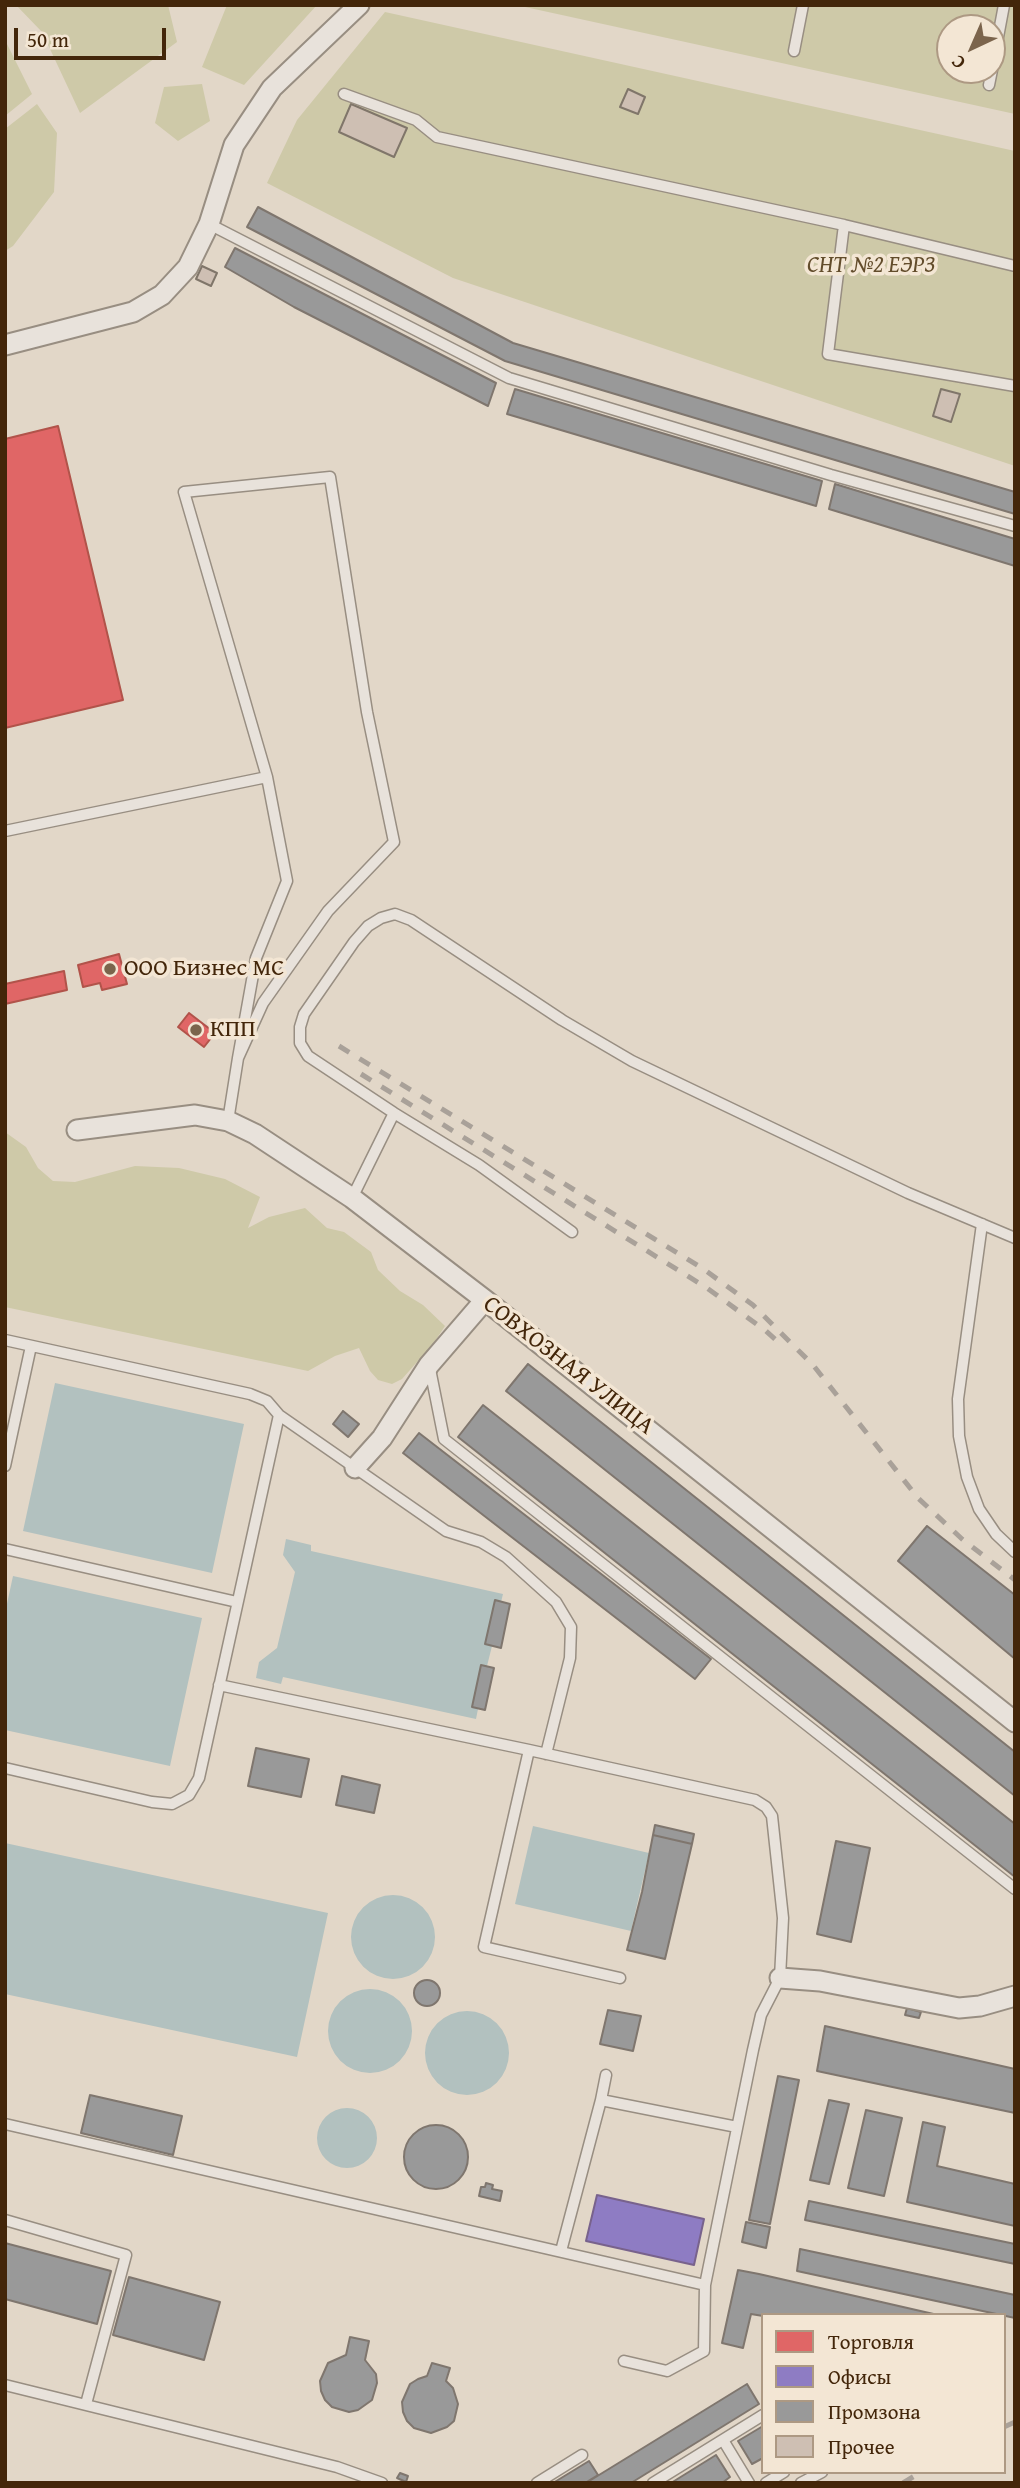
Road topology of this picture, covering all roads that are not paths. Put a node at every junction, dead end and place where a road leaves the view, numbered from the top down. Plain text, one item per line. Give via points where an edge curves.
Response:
1 (359, 5) edge
2 (803, 5) edge
3 (794, 51) dead end
4 (344, 93) dead end
5 (209, 223) junction
6 (844, 225) junction
7 (1015, 266) edge
8 (5, 345) edge
9 (1015, 386) edge
10 (1015, 526) edge
11 (267, 777) junction
12 (5, 831) edge
13 (238, 1058) junction
14 (394, 1113) junction
15 (228, 1121) junction
16 (77, 1130) dead end
17 (352, 1198) junction
18 (982, 1224) junction
19 (572, 1232) dead end
20 (1015, 1238) edge
21 (485, 1300) junction
22 (5, 1340) edge
23 (31, 1346) junction
24 (429, 1365) junction
25 (279, 1415) junction
26 (5, 1466) edge
27 (355, 1468) junction
28 (5, 1549) edge
29 (1015, 1552) edge
30 (237, 1602) junction
31 (219, 1685) junction
32 (1015, 1722) edge
33 (529, 1750) junction
34 (546, 1754) junction
35 (5, 1768) edge
36 (1015, 1889) edge
37 (620, 1978) dead end
38 (780, 1978) junction
39 (1015, 1996) edge
40 (606, 2075) dead end
41 (601, 2100) junction
42 (5, 2124) edge
43 (737, 2127) junction
44 (5, 2220) edge
45 (561, 2252) junction
46 (705, 2285) junction
47 (624, 2361) dead end
48 (5, 2385) edge
49 (86, 2404) junction
50 (761, 2416) edge
51 (723, 2440) junction
52 (582, 2455) dead end
53 (818, 2474) edge
54 (382, 2483) edge
55 (537, 2483) edge
56 (653, 2483) edge
57 (749, 2483) edge
58 (801, 2483) edge

1 - 5 street via 272,88 234,145
2 - 3 lane
4 - 6 lane via 416,120 437,137
5 - 8 street via 188,267 162,295 133,313
5 - 10 lane via 509,377
6 - 7 lane
6 - 9 lane via 828,354
11 - 12 lane
11 - 13 lane via 287,881 256,958
11 - 13 lane via 184,492 330,477 367,712 394,842 328,911 262,1003
13 - 15 lane
14 - 17 lane
14 - 18 lane via 308,1056 300,1043 300,1027 311,1000 354,942 368,926 395,914 632,1060
14 - 19 lane via 479,1165
15 - 16 street, СОВХОЗНАЯ УЛИЦА via 195,1115
15 - 17 street, СОВХОЗНАЯ УЛИЦА
17 - 21 street, СОВХОЗНАЯ УЛИЦА
18 - 20 lane
18 - 29 lane via 958,1399 959,1436 979,1509
21 - 24 street
21 - 32 street, СОВХОЗНАЯ УЛИЦА
22 - 23 lane
23 - 25 lane via 250,1394 267,1401
23 - 26 lane
24 - 27 street via 382,1437
24 - 36 lane via 444,1439
25 - 27 lane
25 - 30 lane
27 - 34 lane via 446,1531 481,1542 506,1557 556,1602 571,1627 570,1658
28 - 30 lane
30 - 31 lane
31 - 33 lane
31 - 35 lane via 199,1778 189,1795 172,1804
33 - 34 lane
33 - 37 lane via 484,1947
34 - 38 lane via 755,1800 766,1807 772,1816 779,1860 783,1918
38 - 39 street via 820,1981 959,2008
38 - 43 lane via 761,2015
40 - 41 lane
41 - 43 lane
41 - 45 lane
42 - 45 lane
43 - 46 lane
44 - 49 lane via 126,2255
45 - 46 lane
46 - 47 lane via 704,2351 667,2371
48 - 49 lane
49 - 54 lane
50 - 51 lane
51 - 56 lane
51 - 57 lane
52 - 55 lane
53 - 58 lane

